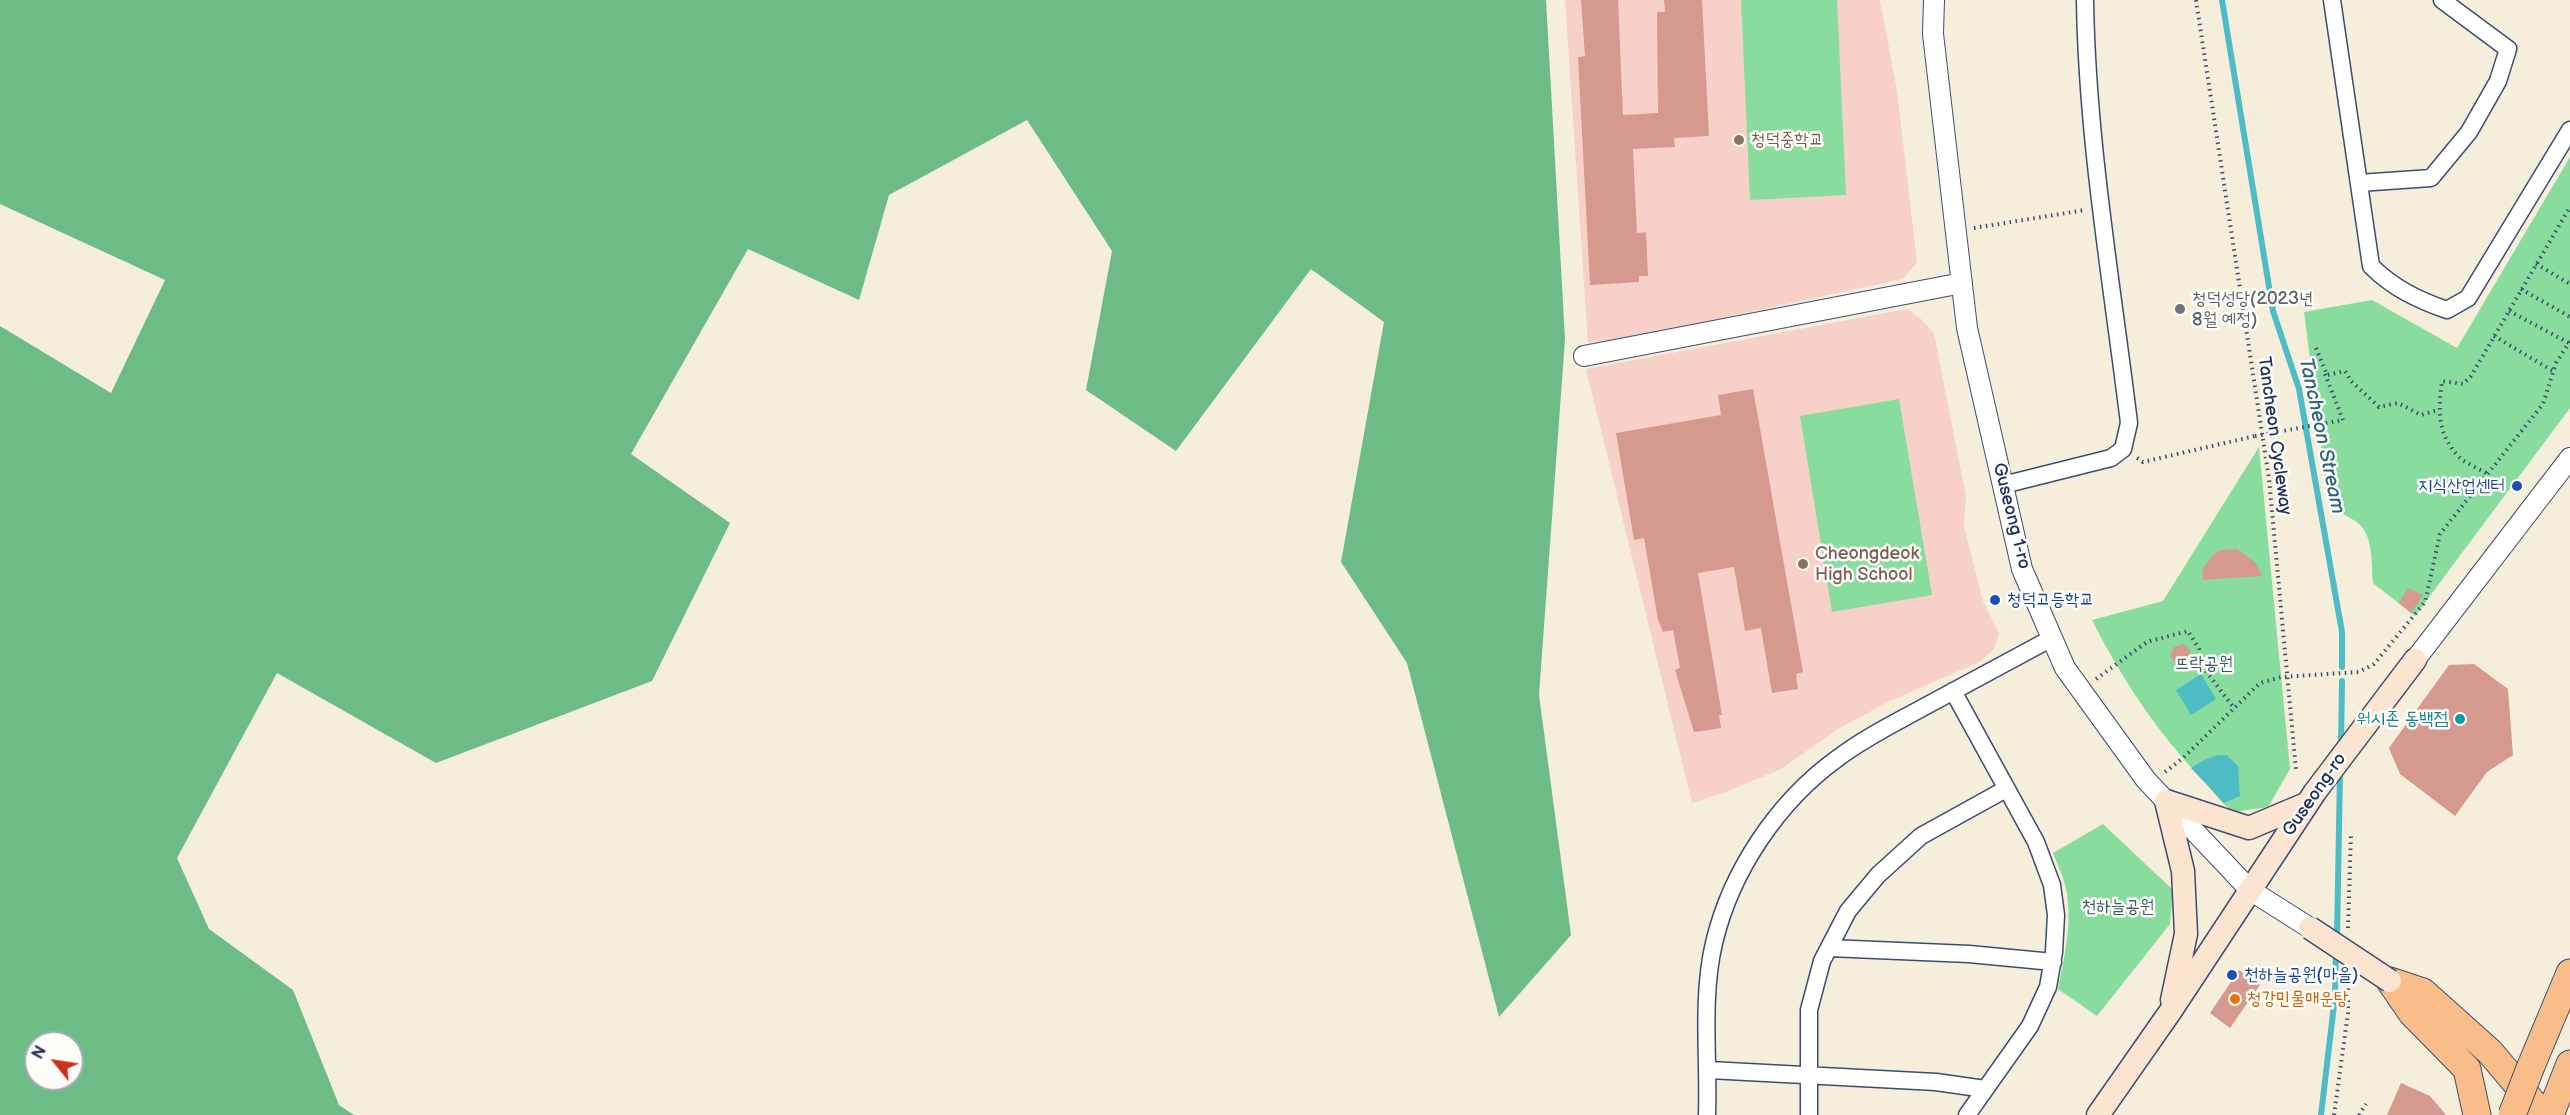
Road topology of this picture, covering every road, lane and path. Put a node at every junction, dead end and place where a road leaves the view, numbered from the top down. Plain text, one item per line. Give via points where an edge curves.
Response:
1 (1934, 0) edge
2 (2085, 0) edge
3 (2196, 0) edge
4 (2332, 0) edge
5 (2442, 0) edge
6 (2570, 130) edge
7 (2359, 183) junction
8 (2102, 207) junction
9 (2570, 207) edge
10 (1956, 231) junction
11 (2536, 264) junction
12 (1962, 283) junction
13 (2570, 284) edge
14 (2521, 289) junction
15 (2508, 311) junction
16 (2570, 317) edge
17 (2494, 336) junction
18 (2569, 342) edge
19 (1584, 356) dead end
20 (2553, 371) junction
21 (2438, 410) junction
22 (2570, 459) edge
23 (2143, 462) dead end
24 (2486, 473) junction
25 (2003, 485) junction
26 (2052, 638) junction
27 (2415, 660) joint
28 (2288, 676) junction
29 (2080, 690) junction
30 (1953, 691) junction
31 (2234, 708) junction
32 (2296, 770) dead end
33 (2150, 784) junction
34 (2006, 789) junction
35 (2311, 798) junction
36 (2166, 801) junction
37 (2250, 890) junction
38 (2310, 928) joint
39 (1829, 948) junction
40 (2053, 962) junction
41 (2570, 973) edge
42 (2390, 981) junction
43 (2170, 1012) junction
44 (2570, 1064) edge
45 (1709, 1070) junction
46 (2341, 1070) dead end
47 (1808, 1076) junction
48 (1984, 1089) junction
49 (2366, 1104) dead end
50 (2551, 1109) edge
51 (1707, 1115) edge
52 (1809, 1115) edge
53 (1967, 1115) edge
54 (2098, 1115) edge
55 (2334, 1115) edge
56 (2359, 1115) edge
57 (2477, 1115) edge
58 (2512, 1115) edge

1 - 10 street, Guseong 1-ro via 1933,34
2 - 8 street via 2086,52
3 - 28 path, Tancheon Cycleway via 2269,479
4 - 7 street
5 - 7 street via 2508,49 2498,81 2469,132 2431,178
6 - 7 street via 2468,298 2447,310 2402,291 2371,266
8 - 10 path
8 - 25 street via 2129,423 2124,449 2111,458
9 - 11 path
10 - 12 street, Guseong 1-ro
11 - 13 path
11 - 14 path
12 - 19 street
12 - 25 street, Guseong 1-ro via 1967,328
14 - 15 path
14 - 16 path
15 - 17 path
15 - 18 path
17 - 20 path
17 - 21 path via 2463,384 2442,381
18 - 20 path
20 - 24 path via 2543,404
21 - 23 path, bridge via 2421,415 2398,403 2379,407 2345,371 2327,375 2316,348 2343,420
21 - 24 path via 2444,435 2458,456
22 - 27 street, Guseong-ro
24 - 28 path via 2440,534 2425,602 2374,664 2358,672
25 - 26 street, Guseong 1-ro via 2022,569
26 - 29 street, Guseong 1-ro
26 - 30 street
27 - 35 main road, Guseong-ro
28 - 31 path via 2260,683
28 - 32 path, Tancheon Cycleway
29 - 31 path via 2146,642 2188,631 2199,649 2202,666
29 - 33 street, Guseong 1-ro
30 - 34 street
30 - 45 street via 1838,758 1801,790 1768,827 1746,862 1714,942 1707,983
31 - 33 path
33 - 36 street, Guseong 1-ro
34 - 39 street via 1921,836 1848,911
34 - 40 street via 2036,842 2052,885 2056,915
35 - 36 main road via 2249,828
35 - 37 main road, Guseong-ro
36 - 37 street, Guseong 1-ro
36 - 43 main road via 2183,871 2186,934
37 - 38 street, Guseong 1-ro
37 - 43 main road, Guseong-ro
38 - 42 main road, bridge
39 - 40 street
39 - 47 street via 1809,1010
40 - 48 street via 2048,987 2030,1026
41 - 58 highway, bridge
42 - 50 highway via 2423,992
42 - 57 highway via 2412,1013 2467,1069
43 - 54 main road, Guseong-ro
44 - 50 highway
45 - 47 street
45 - 51 street
46 - 55 path
47 - 48 street via 1936,1082
47 - 52 street
48 - 53 street
49 - 56 path

